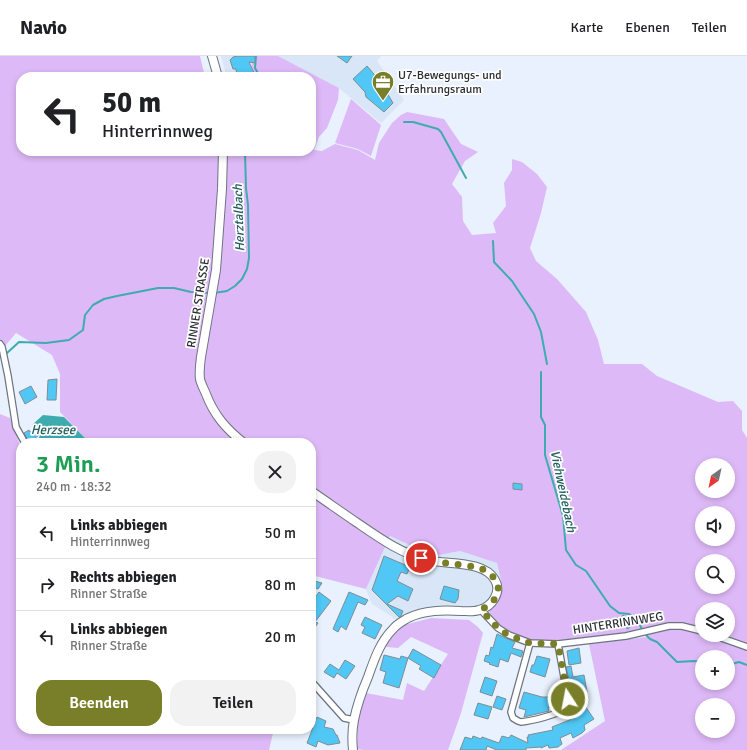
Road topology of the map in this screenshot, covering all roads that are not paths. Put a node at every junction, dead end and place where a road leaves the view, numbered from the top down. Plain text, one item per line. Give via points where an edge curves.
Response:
1 (212, 56) edge
2 (217, 72) edge
3 (223, 156) edge
4 (0, 344) edge
5 (22, 438) edge
6 (237, 438) edge
7 (316, 494) edge
8 (481, 610) junction
9 (695, 629) edge
10 (733, 642) edge
11 (530, 643) junction
12 (558, 644) junction
13 (747, 647) edge
14 (316, 687) edge
15 (354, 720) junction
16 (353, 750) edge

1 - 2 main road
3 - 6 main road, RINNER STRASSE via 218,255 199,369 200,381 210,404 221,422
4 - 5 street via 16,428
7 - 8 main road via 373,534 413,556 429,561 473,566 488,572 496,582 498,591 493,601
8 - 11 street, HINTERRINNWEG via 508,635
8 - 15 main road via 421,613 394,628 384,640 374,660
9 - 12 street, HINTERRINNWEG via 670,626 626,636
10 - 13 street
11 - 12 street, HINTERRINNWEG
11 - 12 street, HINTERRINNWEG via 511,712 513,718 521,722 553,715 564,710 567,705
14 - 15 street via 344,718
15 - 16 main road

